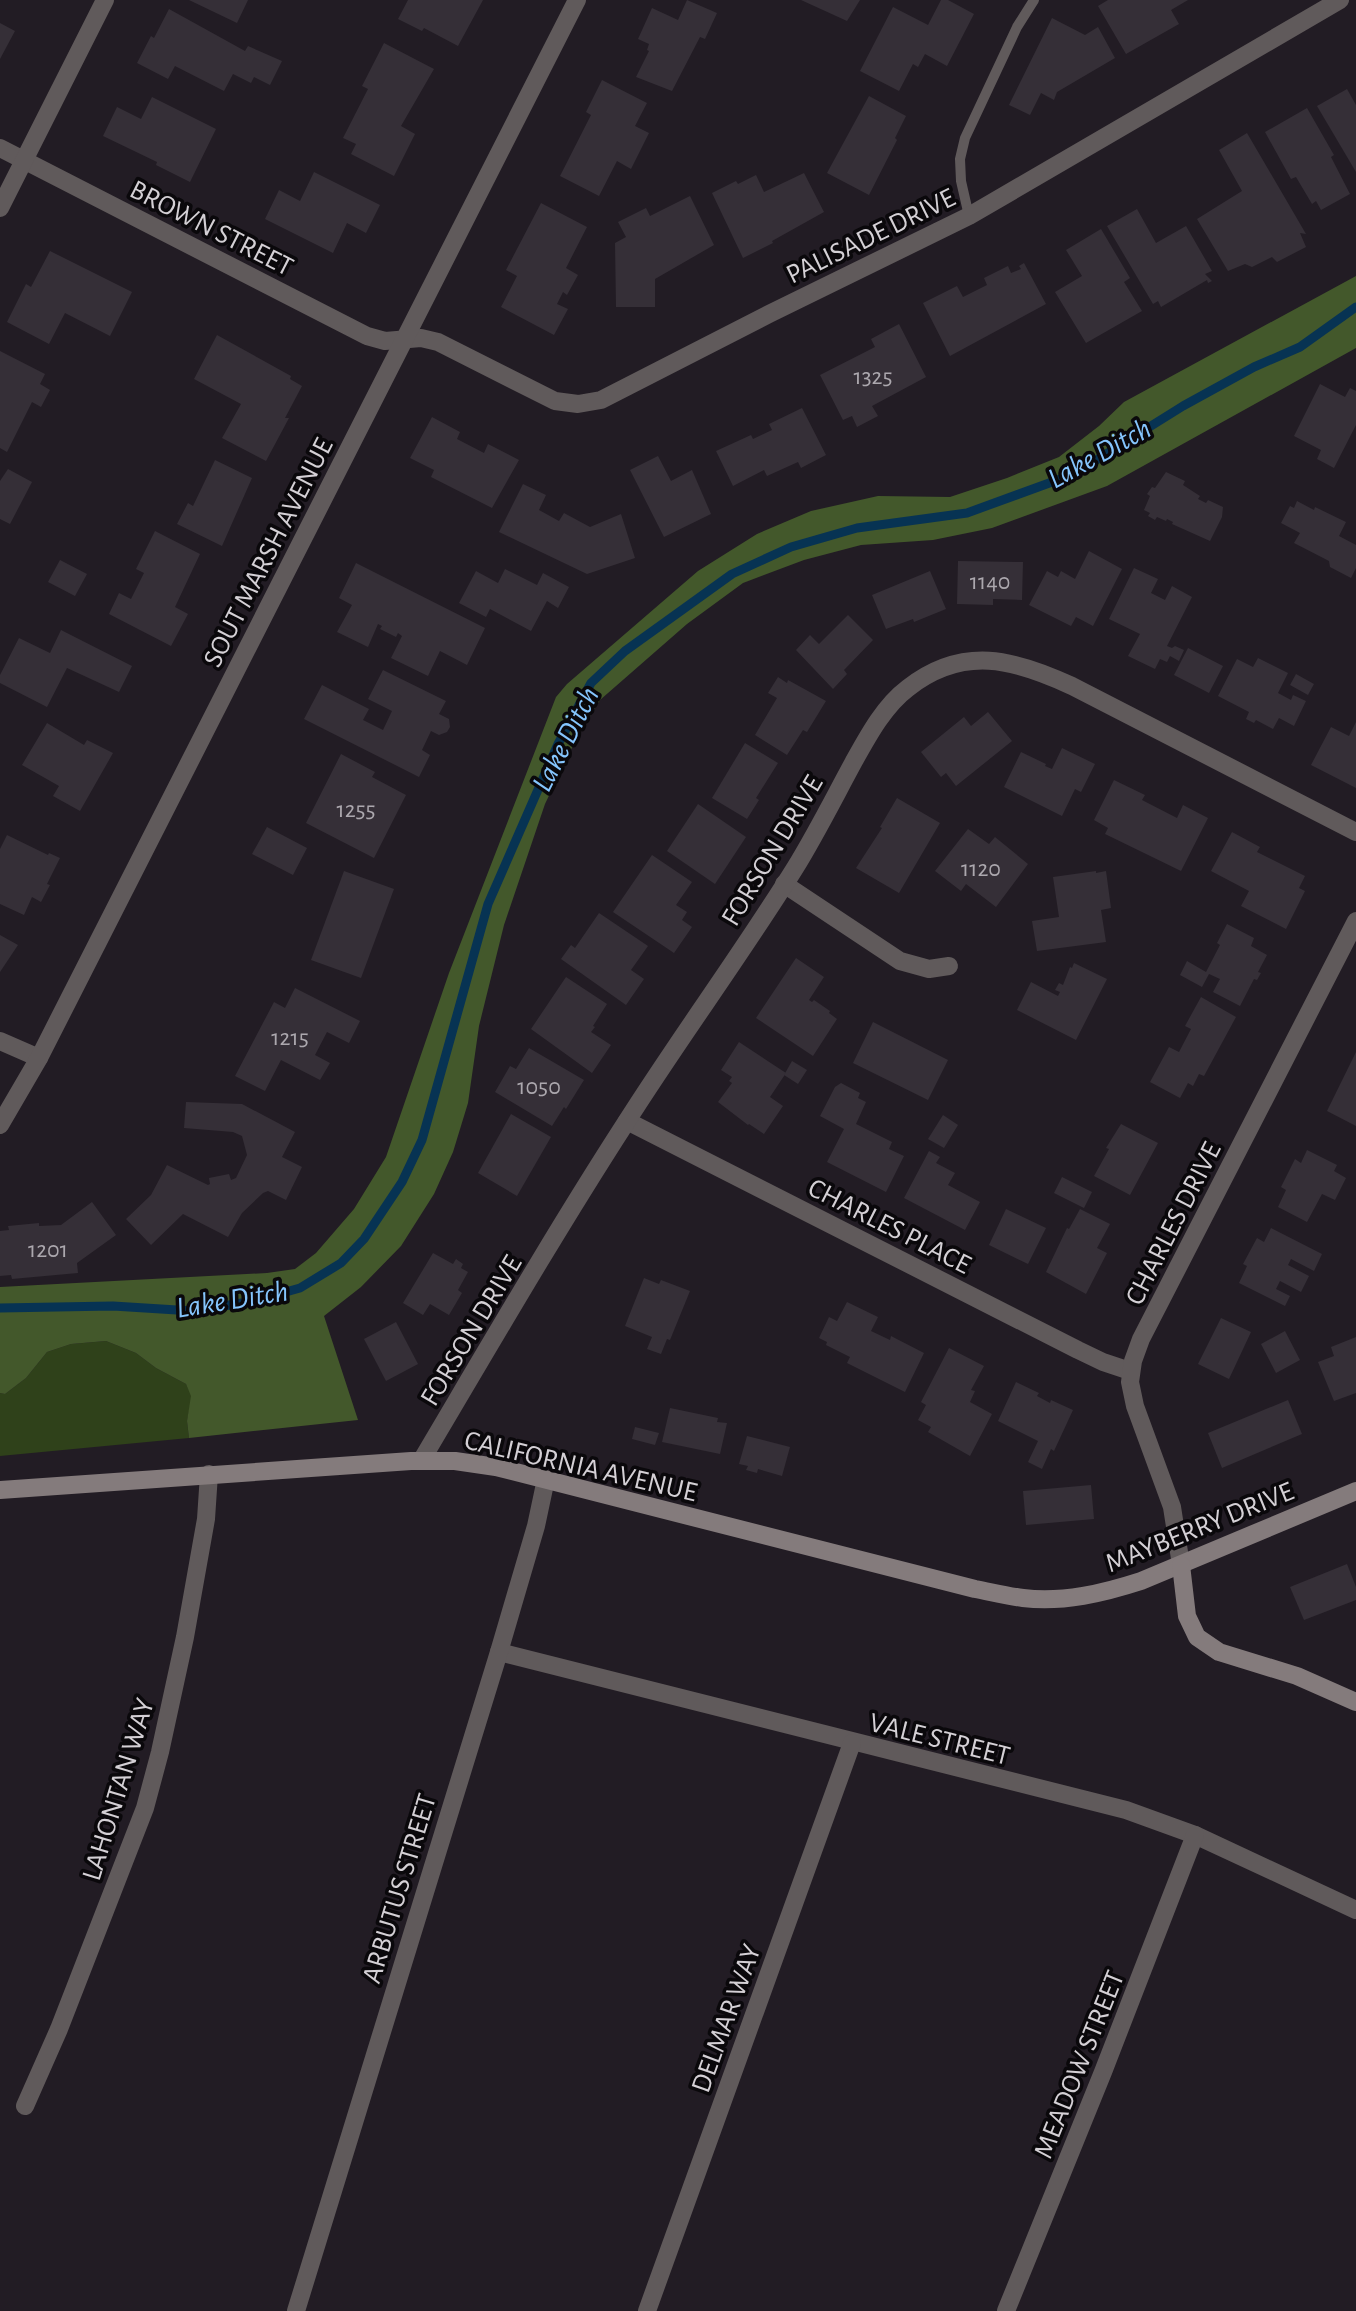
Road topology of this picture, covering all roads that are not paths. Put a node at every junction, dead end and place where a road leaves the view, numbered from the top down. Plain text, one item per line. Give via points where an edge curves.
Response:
1 (105, 0) edge
2 (577, 0) edge
3 (1034, 0) edge
4 (1340, 0) edge
5 (0, 148) edge
6 (23, 160) junction
7 (0, 208) edge
8 (969, 216) junction
9 (403, 340) junction
10 (1356, 832) edge
11 (784, 884) junction
12 (1356, 921) edge
13 (949, 966) dead end
14 (0, 1041) edge
15 (39, 1058) junction
16 (627, 1121) junction
17 (0, 1125) edge
18 (1130, 1371) junction
19 (421, 1461) junction
20 (209, 1474) junction
21 (546, 1479) junction
22 (0, 1490) edge
23 (1356, 1491) edge
24 (1181, 1565) junction
25 (975, 1589) joint
26 (499, 1652) junction
27 (1356, 1702) edge
28 (852, 1743) junction
29 (1195, 1835) junction
30 (1356, 1910) edge
31 (25, 2106) dead end
32 (296, 2311) edge
33 (647, 2311) edge
34 (1006, 2311) edge

1 - 6 street
2 - 9 street, SOUT MARSH AVENUE
3 - 8 lane via 965,138 961,181
4 - 8 street, PALISADE DRIVE
5 - 6 street, BROWN STREET
6 - 7 street
6 - 9 street, BROWN STREET via 367,335
8 - 9 street, PALISADE DRIVE via 601,400 555,401 438,342
9 - 15 street, SOUT MARSH AVENUE
10 - 11 street, FORSON DRIVE via 1050,676 1000,660 976,660 929,674 888,708
11 - 13 street via 900,961 929,969
11 - 16 street, FORSON DRIVE
12 - 18 street, CHARLES DRIVE via 1141,1339
14 - 15 street
15 - 17 street, SOUT MARSH AVENUE
16 - 18 street, CHARLES PLACE via 1077,1350
16 - 19 street, FORSON DRIVE
18 - 24 street, CHARLES DRIVE via 1135,1406 1172,1507
19 - 20 main road, CALIFORNIA AVENUE
19 - 21 main road, CALIFORNIA AVENUE via 455,1461
20 - 22 main road, CALIFORNIA AVENUE
20 - 31 street, LAHONTAN WAY via 206,1519 185,1637 145,1808
21 - 25 main road, CALIFORNIA AVENUE
21 - 26 street, ARBUTUS STREET
23 - 24 main road, MAYBERRY DRIVE
24 - 25 main road, MAYBERRY DRIVE via 1106,1592 1077,1597 1026,1599
24 - 27 main road via 1187,1616 1197,1637 1219,1651 1297,1676
26 - 28 street, VALE STREET
26 - 32 street, ARBUTUS STREET
28 - 29 street, VALE STREET via 1126,1810
28 - 33 street, DELMAR WAY
29 - 30 street, VALE STREET
29 - 34 street, MEADOW STREET

